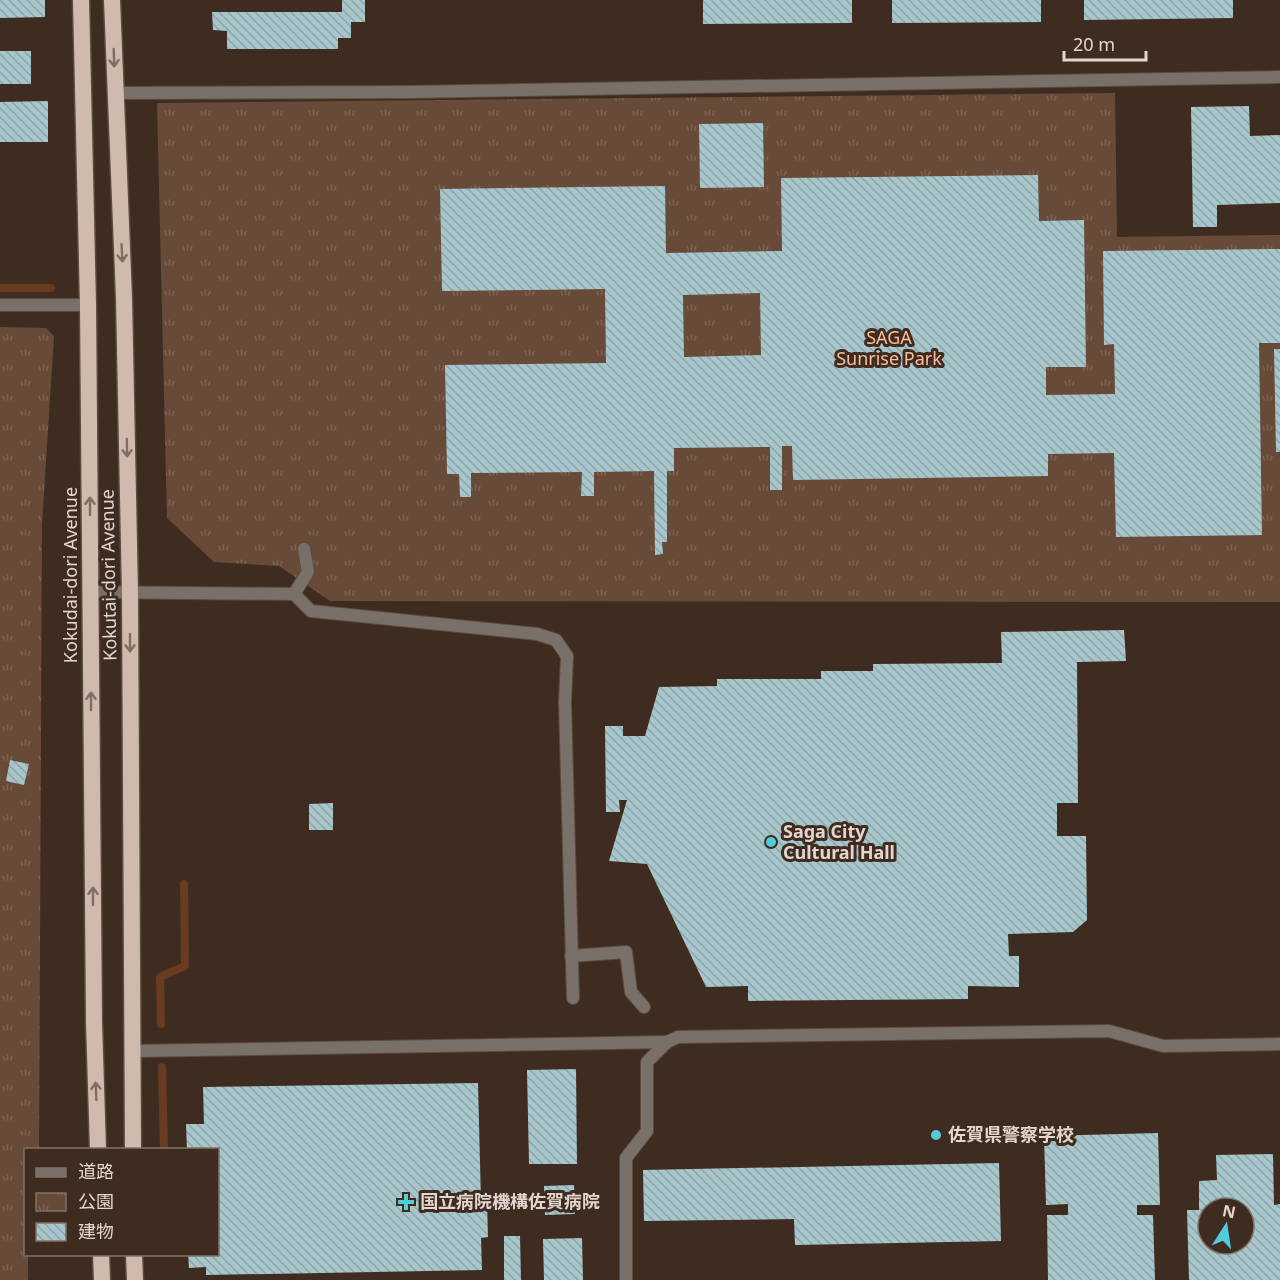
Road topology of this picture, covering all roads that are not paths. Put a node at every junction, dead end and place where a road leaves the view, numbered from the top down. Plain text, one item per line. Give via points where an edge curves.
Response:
1 (81, 0) edge
2 (112, 0) edge
3 (1280, 77) edge
4 (115, 93) junction
5 (0, 305) edge
6 (88, 305) junction
7 (304, 549) dead end
8 (91, 592) junction
9 (130, 594) junction
10 (294, 594) junction
11 (571, 956) junction
12 (573, 998) dead end
13 (644, 1007) dead end
14 (667, 1042) junction
15 (1280, 1044) edge
16 (131, 1051) junction
17 (98, 1148) edge
18 (133, 1148) edge
19 (101, 1256) edge
20 (134, 1256) edge
21 (102, 1280) edge
22 (135, 1280) edge
23 (626, 1280) edge

1 - 6 highway, Kokudai-dori Avenue
2 -> 4 highway, Kokutai-dori Avenue
3 - 4 street via 418,92
4 -> 9 highway, Kokutai-dori Avenue
5 - 6 street
8 -> 6 highway, Kokudai-dori Avenue
7 - 10 street via 308,572
8 - 9 street
17 -> 8 highway, Kokudai-dori Avenue
9 - 10 street
9 -> 16 highway, Kokutai-dori Avenue
10 - 11 street via 311,611 556,639 567,656
11 - 12 street
11 - 13 street via 626,952 631,992
14 - 15 street via 678,1037 1109,1031 1163,1046
14 - 16 street
14 - 23 street via 647,1062 647,1131 626,1158
16 - 18 highway, Kokutai-dori Avenue
19 - 21 highway
20 - 22 highway

